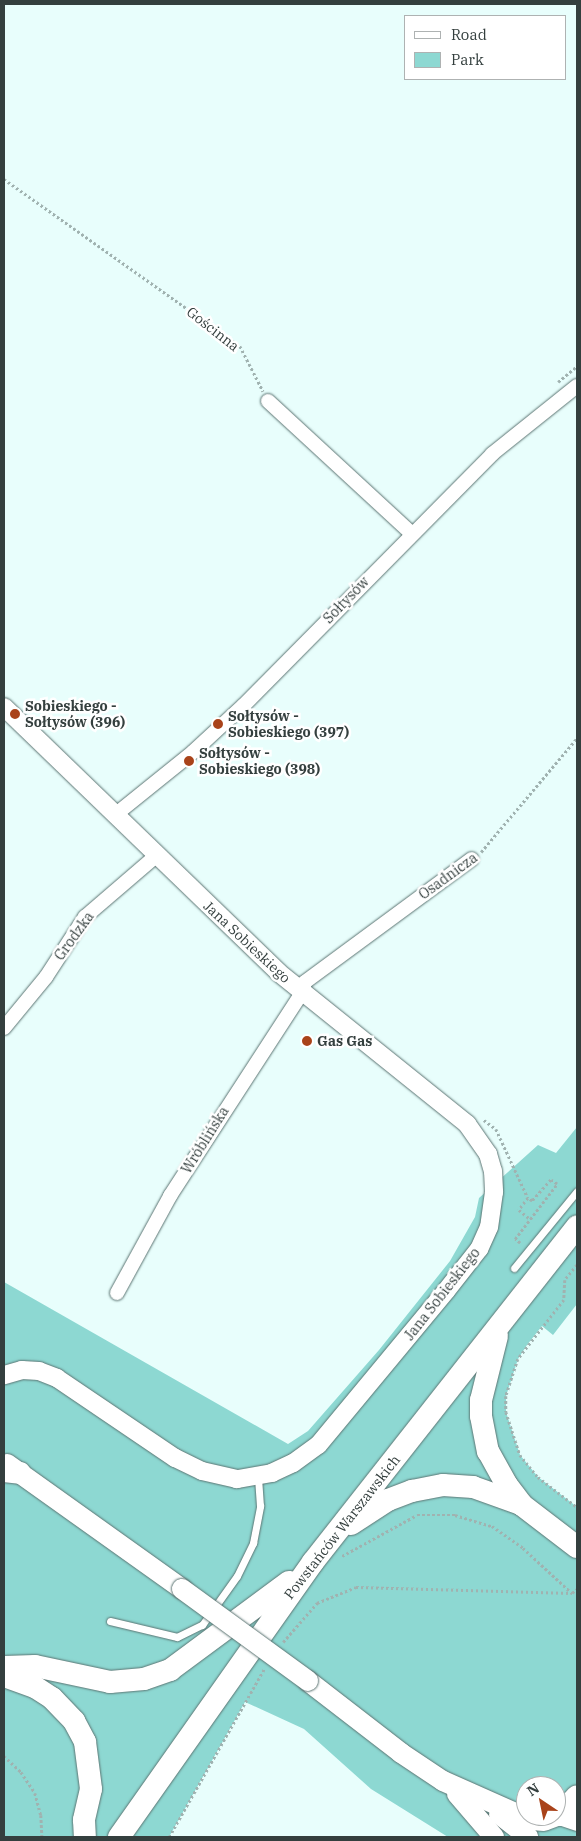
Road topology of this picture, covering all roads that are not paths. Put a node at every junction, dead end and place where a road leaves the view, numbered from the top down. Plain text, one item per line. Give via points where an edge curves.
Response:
1 (577, 386) edge
2 (268, 401) road end
3 (411, 533) junction
4 (4, 707) edge
5 (115, 815) junction
6 (156, 856) junction
7 (472, 859) road end
8 (302, 993) junction
9 (4, 1028) edge
10 (577, 1191) edge
11 (577, 1226) edge
12 (514, 1268) dead end
13 (117, 1293) dead end
14 (500, 1325) junction
15 (4, 1375) edge
16 (8, 1467) edge
17 (258, 1477) junction
18 (522, 1504) junction
19 (334, 1536) junction
20 (577, 1547) edge
21 (324, 1562) junction
22 (110, 1621) dead end
23 (4, 1667) edge
24 (4, 1676) edge
25 (443, 1780) junction
26 (577, 1796) edge
27 (480, 1799) junction
28 (566, 1809) edge
29 (516, 1814) edge
30 (85, 1837) edge
31 (119, 1837) edge
32 (494, 1837) edge
33 (528, 1837) edge

1 - 3 street, Sołtysów via 492,454
2 - 3 street
3 - 5 street, Sołtysów via 244,705 193,752
4 - 5 street, Jana Sobieskiego
5 - 6 street, Jana Sobieskiego
6 - 8 street, Jana Sobieskiego
6 - 9 street, Grodzka via 86,917 46,977
7 - 8 street, Osadnicza via 312,973
8 - 13 street, Wróblińska via 170,1196
8 - 17 street, Jana Sobieskiego via 450,1108 480,1138 493,1170 493,1208 479,1249 328,1434 293,1463
10 - 12 lane
11 - 14 main road, Powstańców Warszawskich
14 - 18 main road via 485,1381 481,1416 494,1465
14 - 19 main road, Powstańców Warszawskich
15 - 17 street, Jana Sobieskiego via 22,1370 39,1371 57,1378 189,1465 223,1477
16 - 25 main road, bridge via 182,1589 401,1753
17 - 22 lane via 260,1506 253,1543 237,1576 202,1625 177,1637
18 - 19 main road via 473,1487 443,1485 388,1500
18 - 20 main road
19 - 21 main road, Powstańców Warszawskich
21 - 23 main road via 170,1670 144,1678 110,1682 35,1666
21 - 31 main road, Powstańców Warszawskich
24 - 30 main road via 35,1687 52,1698 74,1721 85,1742 92,1789 84,1820
25 - 27 main road
25 - 32 main road
26 - 28 main road
27 - 29 main road
27 - 33 main road

